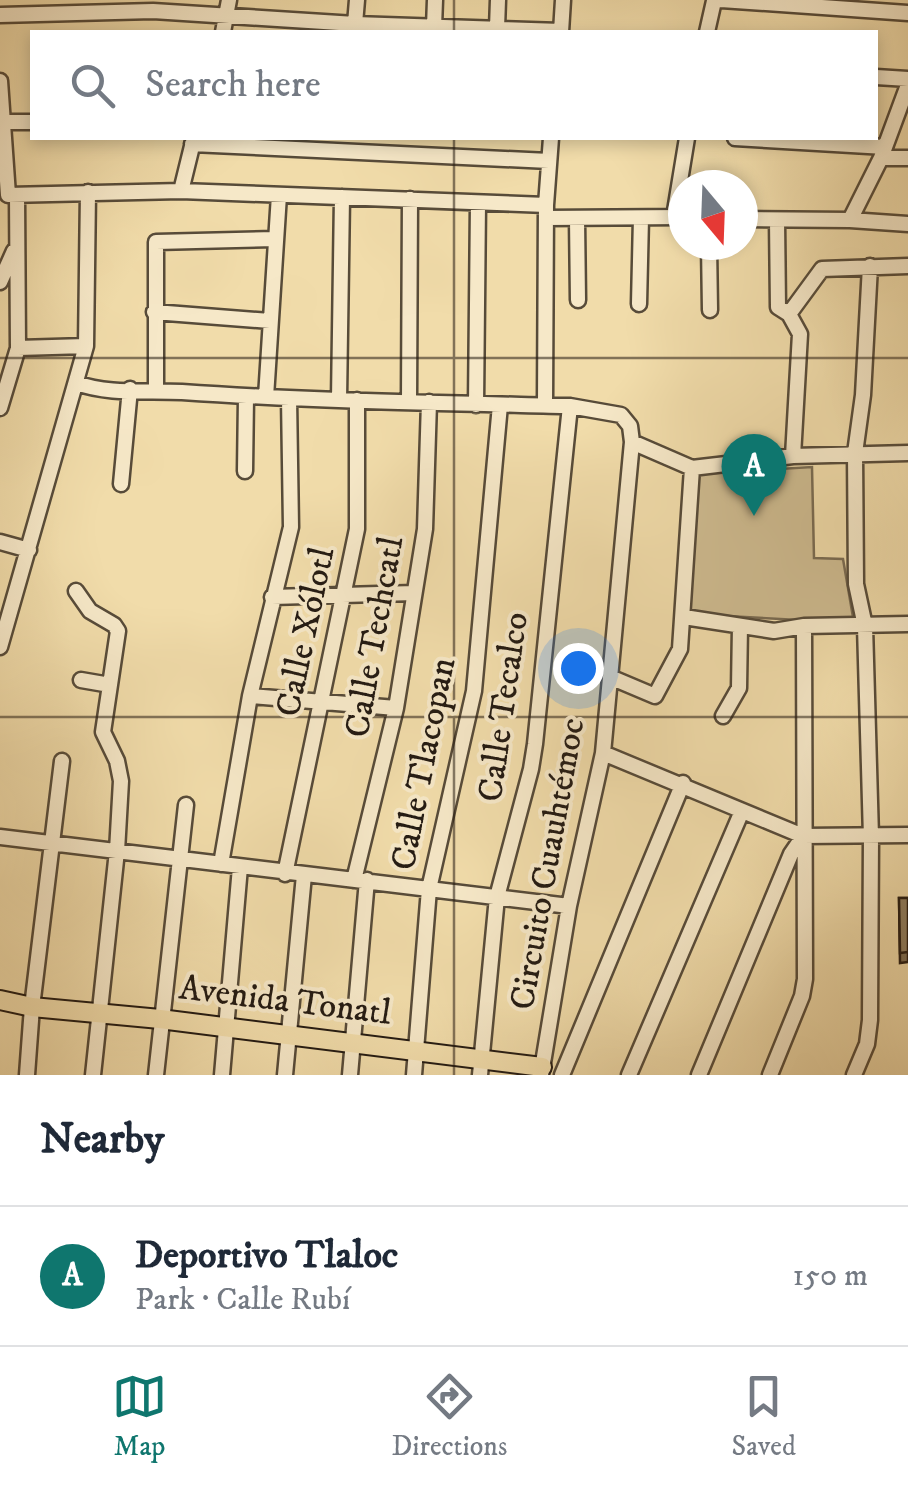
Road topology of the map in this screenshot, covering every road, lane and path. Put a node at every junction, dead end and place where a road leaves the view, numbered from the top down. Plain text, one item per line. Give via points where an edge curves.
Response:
1 (269, 0) edge
2 (357, 0) edge
3 (435, 0) edge
4 (498, 0) edge
5 (563, 0) edge
6 (719, 0) edge
7 (755, 1) edge
8 (821, 3) edge
9 (881, 6) edge
10 (228, 8) edge
11 (908, 13) edge
12 (0, 15) edge
13 (268, 20) junction
14 (355, 24) junction
15 (434, 27) junction
16 (497, 28) junction
17 (529, 30) edge
18 (561, 30) edge
19 (708, 30) edge
20 (878, 78) edge
21 (0, 81) edge
22 (907, 89) edge
23 (1, 99) edge
24 (4, 122) junction
25 (30, 122) edge
26 (551, 140) edge
27 (687, 140) edge
28 (756, 140) edge
29 (193, 141) edge
30 (883, 152) junction
31 (908, 158) edge
32 (548, 161) junction
33 (684, 170) edge
34 (181, 191) junction
35 (88, 192) junction
36 (12, 195) junction
37 (279, 195) junction
38 (342, 197) junction
39 (410, 199) junction
40 (478, 203) junction
41 (546, 212) junction
42 (668, 217) edge
43 (641, 218) junction
44 (577, 219) junction
45 (758, 219) edge
46 (777, 220) junction
47 (850, 220) junction
48 (908, 224) edge
49 (274, 239) junction
50 (16, 246) junction
51 (709, 260) edge
52 (870, 266) junction
53 (908, 266) edge
54 (0, 282) edge
55 (578, 300) dead end
56 (639, 304) dead end
57 (710, 310) dead end
58 (154, 312) junction
59 (789, 314) junction
60 (270, 321) junction
61 (86, 346) junction
62 (18, 348) junction
63 (78, 383) junction
64 (130, 389) junction
65 (156, 390) junction
66 (246, 396) junction
67 (266, 397) junction
68 (289, 398) junction
69 (339, 399) junction
70 (357, 400) junction
71 (409, 402) junction
72 (429, 402) junction
73 (476, 405) junction
74 (500, 406) junction
75 (544, 406) junction
76 (570, 406) junction
77 (0, 408) edge
78 (632, 442) junction
79 (908, 452) edge
80 (855, 454) junction
81 (793, 456) junction
82 (692, 468) junction
83 (245, 470) dead end
84 (122, 484) dead end
85 (0, 542) edge
86 (29, 550) junction
87 (76, 591) dead end
88 (414, 593) junction
89 (345, 594) junction
90 (272, 597) junction
91 (684, 617) junction
92 (908, 624) edge
93 (740, 626) junction
94 (804, 626) junction
95 (865, 626) junction
96 (0, 647) edge
97 (610, 677) junction
98 (81, 680) dead end
99 (110, 685) junction
100 (250, 696) junction
101 (323, 700) junction
102 (396, 708) junction
103 (722, 716) dead end
104 (603, 753) junction
105 (62, 761) dead end
106 (682, 784) junction
107 (186, 805) dead end
108 (742, 811) junction
109 (908, 835) edge
110 (803, 836) junction
111 (0, 837) edge
112 (871, 837) junction
113 (52, 844) junction
114 (117, 851) junction
115 (179, 859) junction
116 (220, 864) junction
117 (240, 867) junction
118 (286, 874) junction
119 (304, 875) junction
120 (360, 880) junction
121 (429, 889) junction
122 (497, 897) junction
123 (569, 906) junction
124 (0, 1000) edge
125 (32, 1007) junction
126 (98, 1013) junction
127 (160, 1019) junction
128 (225, 1027) junction
129 (288, 1034) junction
130 (352, 1042) junction
131 (416, 1050) junction
132 (481, 1067) edge
133 (542, 1071) edge
134 (27, 1075) edge
135 (93, 1075) edge
136 (156, 1075) edge
137 (222, 1075) edge
138 (285, 1075) edge
139 (350, 1075) edge
140 (414, 1075) edge
141 (560, 1075) edge
142 (629, 1075) edge
143 (698, 1075) edge
144 (770, 1075) edge
145 (854, 1075) edge

1 - 13 street
2 - 14 street
3 - 15 street
4 - 16 street
5 - 18 street
6 - 7 street
6 - 19 street
7 - 8 street
8 - 9 street
9 - 11 street
10 - 12 street
10 - 13 street
13 - 14 street
14 - 15 street
15 - 16 street
16 - 17 street
20 - 22 street
21 - 23 street
22 - 30 street
23 - 24 street
24 - 25 street
24 - 36 street
26 - 32 street
27 - 33 street
28 - 30 street
29 - 32 street
29 - 34 street
30 - 31 street
30 - 47 street
32 - 41 street
34 - 35 street
34 - 37 street
35 - 36 street
35 - 61 street
36 - 50 street
37 - 38 street
37 - 49 street
38 - 39 street
38 - 69 street
39 - 40 street
39 - 71 street
40 - 41 street
40 - 73 street
41 - 44 street
41 - 75 street
42 - 43 street
43 - 44 street
43 - 56 street
44 - 55 street
45 - 46 street
46 - 47 street
46 - 59 street via 778,307
47 - 48 street
49 - 58 street via 156,242
49 - 60 street
50 - 54 street
50 - 62 street
51 - 57 street
52 - 53 street
52 - 59 street via 822,270
52 - 80 street
58 - 60 street
58 - 65 street
59 - 81 street via 800,334
60 - 67 street
61 - 62 street
61 - 63 street
62 - 77 street
63 - 64 street via 96,391
63 - 86 street
64 - 65 street
64 - 84 street
65 - 66 street
66 - 67 street
66 - 83 street
67 - 68 street
68 - 69 street
68 - 90 street via 293,510
69 - 70 street
70 - 71 street
70 - 89 street, Calle Xólotl via 357,529
71 - 72 street
72 - 73 street
72 - 88 street, Calle Techcatl via 428,515
73 - 74 street
74 - 75 street
74 - 121 street, Calle Tlacopan via 474,691
75 - 76 street
76 - 78 street, Circuito Cuauhtémoc via 621,415
76 - 122 street, Calle Tecalco via 533,756
78 - 82 street
78 - 97 street, Circuito Cuauhtémoc
79 - 80 street
80 - 81 street
80 - 95 street via 856,584
81 - 82 street
82 - 91 street
85 - 86 street
86 - 96 street
87 - 99 street via 90,611 118,630
88 - 89 street
88 - 102 street, Calle Techcatl
89 - 90 street
89 - 101 street, Calle Xólotl
90 - 100 street
91 - 93 street
91 - 97 street via 680,649 658,694
92 - 95 street
93 - 94 street
93 - 103 street via 739,688
94 - 95 street
94 - 110 street
95 - 112 street
97 - 104 street, Circuito Cuauhtémoc
98 - 99 street
99 - 114 street via 103,732 121,781
100 - 101 street
100 - 116 street
101 - 102 street
101 - 118 street, Calle Xólotl
102 - 120 street, Calle Techcatl
104 - 106 street
104 - 123 street, Circuito Cuauhtémoc
105 - 113 street
106 - 108 street
106 - 141 street
107 - 115 street
108 - 110 street
108 - 142 street
109 - 112 street
110 - 112 street
110 - 143 street
110 - 144 street via 802,996
111 - 113 street
112 - 145 street via 870,1033
113 - 114 street
113 - 125 street
114 - 115 street
114 - 126 street
115 - 116 street
115 - 127 street
116 - 117 street
117 - 118 street
117 - 128 street
118 - 119 street
119 - 120 street
119 - 129 street
120 - 121 street
120 - 130 street, Calle Techcatl
121 - 122 street
121 - 131 street, Calle Tlacopan
122 - 123 street
122 - 132 street, Calle Tecalco
123 - 133 street, Circuito Cuauhtémoc
124 - 125 main road, Avenida Tonatl
125 - 126 main road, Avenida Tonatl
125 - 134 street
126 - 127 main road, Avenida Tonatl
126 - 135 street
127 - 128 main road, Avenida Tonatl
127 - 136 street
128 - 129 main road, Avenida Tonatl
128 - 137 street
129 - 130 main road, Avenida Tonatl
129 - 138 street
130 - 131 main road, Avenida Tonatl
130 - 139 street, Calle Techcatl
131 - 132 main road, Avenida Tonatl
131 - 140 street, Calle Tlacopan
132 - 133 main road, Avenida Tonatl
133 - 141 street, Avenida Tonatl

